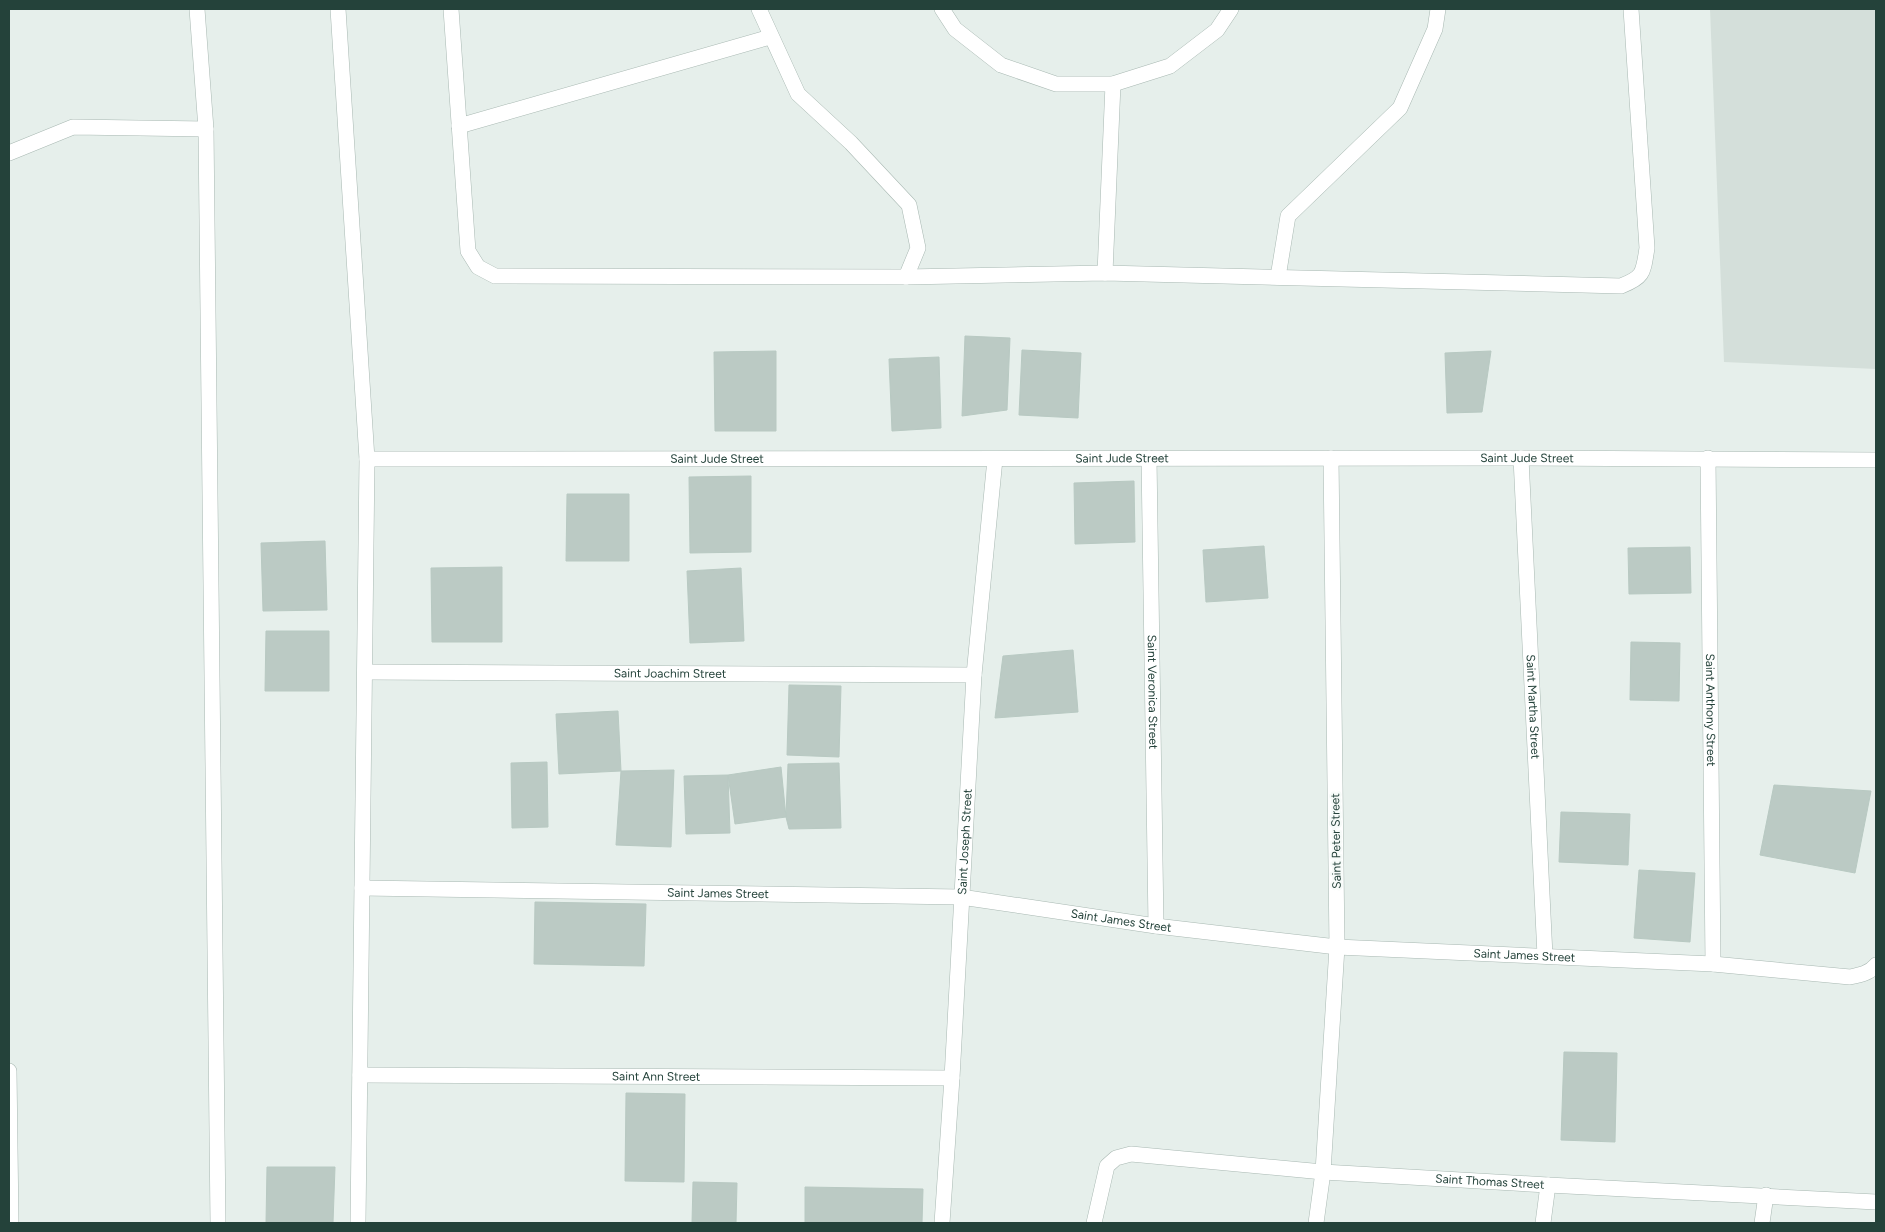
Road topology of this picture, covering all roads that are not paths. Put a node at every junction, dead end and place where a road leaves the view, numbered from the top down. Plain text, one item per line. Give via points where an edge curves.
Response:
1 (197, 9) edge
2 (338, 9) edge
3 (451, 9) edge
4 (759, 9) edge
5 (942, 9) edge
6 (1231, 9) edge
7 (1438, 9) edge
8 (1632, 9) edge
9 (770, 36) junction
10 (1114, 84) junction
11 (459, 126) junction
12 (206, 129) junction
13 (9, 153) edge
14 (1105, 273) junction
15 (906, 277) junction
16 (1278, 277) junction
17 (1149, 458) junction
18 (1331, 458) junction
19 (1521, 458) junction
20 (1708, 458) junction
21 (995, 459) junction
22 (367, 460) junction
23 (1876, 460) edge
24 (365, 672) junction
25 (974, 676) junction
26 (362, 888) junction
27 (961, 897) junction
28 (1156, 926) junction
29 (1337, 947) junction
30 (1545, 956) junction
31 (1713, 964) junction
32 (1876, 965) edge
33 (9, 1071) edge
34 (360, 1075) junction
35 (952, 1078) junction
36 (1323, 1172) junction
37 (1548, 1185) junction
38 (1766, 1195) junction
39 (1876, 1202) edge
40 (11, 1223) edge
41 (218, 1223) edge
42 (358, 1223) edge
43 (942, 1223) edge
44 (1094, 1223) edge
45 (1316, 1223) edge
46 (1543, 1223) edge
47 (1762, 1223) edge

1 - 12 street
2 - 22 street
3 - 11 street
4 - 9 street
5 - 10 street via 955,29 1001,65 1056,84
6 - 10 street via 1217,30 1170,66
7 - 16 street via 1435,29 1400,108 1288,216
8 - 16 street via 1647,248 1644,268 1636,280 1621,286
9 - 11 street
9 - 15 street via 798,94 851,143 908,205 918,248
10 - 14 street
11 - 15 street via 468,251 478,267 495,276
12 - 13 street via 73,127
12 - 41 street
14 - 15 street
14 - 16 street
17 - 18 street, Saint Jude Street
17 - 21 street, Saint Jude Street
17 - 28 street, Saint Veronica Street
18 - 19 street, Saint Jude Street
18 - 29 street, Saint Peter Street
19 - 20 street, Saint Jude Street
19 - 30 street, Saint Martha Street
20 - 23 street, Saint Jude Street
20 - 31 street, Saint Anthony Street
21 - 22 street, Saint Jude Street
21 - 25 street, Saint Joseph Street
22 - 24 street
24 - 25 street, Saint Joachim Street
24 - 26 street
25 - 27 street, Saint Joseph Street
26 - 27 street, Saint James Street
26 - 34 street
27 - 28 street, Saint James Street
27 - 35 street, Saint Joseph Street
28 - 29 street, Saint James Street
29 - 30 street, Saint James Street
29 - 36 street, Saint Peter Street
30 - 31 street, Saint James Street
31 - 32 street, Saint James Street via 1850,977 1873,970
33 - 40 street
34 - 35 street, Saint Ann Street
34 - 42 street
35 - 43 street, Saint Joseph Street
36 - 37 street, Saint Thomas Street
36 - 44 street, Saint Thomas Street via 1130,1154 1116,1158 1107,1166
36 - 45 street, Saint Peter Street
37 - 38 street, Saint Thomas Street
37 - 46 street
38 - 39 street, Saint Thomas Street
38 - 47 street

